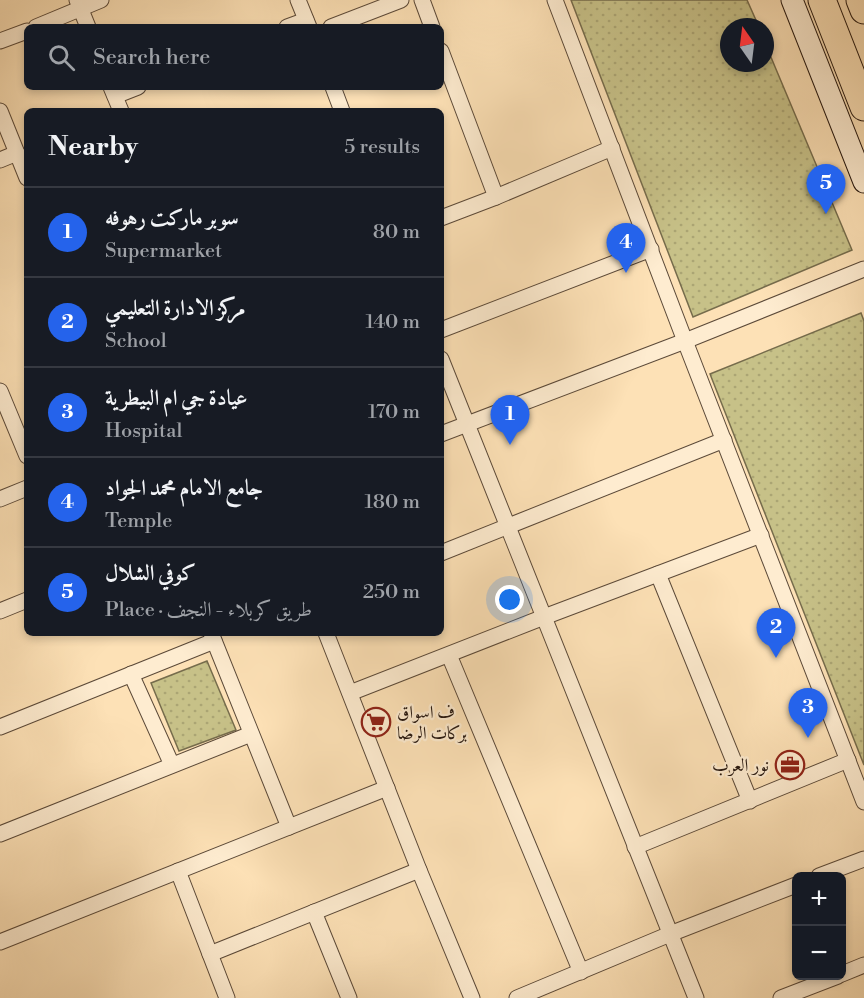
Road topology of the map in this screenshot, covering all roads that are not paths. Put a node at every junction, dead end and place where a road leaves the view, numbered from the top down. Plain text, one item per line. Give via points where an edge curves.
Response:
1 (101, 0) edge
2 (298, 0) edge
3 (401, 0) edge
4 (422, 0) edge
5 (555, 0) edge
6 (792, 0) edge
7 (822, 0) edge
8 (860, 0) edge
9 (79, 5) edge
10 (864, 9) edge
11 (307, 23) edge
12 (42, 24) edge
13 (87, 24) edge
14 (339, 24) edge
15 (431, 24) edge
16 (24, 32) edge
17 (0, 41) edge
18 (444, 59) edge
19 (334, 90) edge
20 (113, 92) edge
21 (864, 107) edge
22 (120, 108) edge
23 (339, 108) edge
24 (0, 111) edge
25 (612, 148) junction
26 (17, 153) junction
27 (0, 160) edge
28 (24, 170) edge
29 (864, 182) edge
30 (496, 197) junction
31 (444, 217) edge
32 (651, 249) junction
33 (864, 269) edge
34 (444, 329) edge
35 (685, 341) junction
36 (444, 366) edge
37 (0, 391) edge
38 (467, 423) junction
39 (444, 433) edge
40 (724, 440) junction
41 (24, 449) edge
42 (24, 489) edge
43 (0, 498) edge
44 (508, 526) junction
45 (761, 535) junction
46 (444, 552) edge
47 (658, 574) junction
48 (24, 601) edge
49 (0, 611) edge
50 (544, 617) junction
51 (327, 636) edge
52 (212, 637) edge
53 (449, 655) junction
54 (131, 674) junction
55 (350, 693) junction
56 (0, 727) edge
57 (251, 734) junction
58 (848, 760) junction
59 (172, 765) junction
60 (387, 788) junction
61 (750, 801) junction
62 (864, 802) edge
63 (289, 827) junction
64 (0, 834) edge
65 (635, 847) junction
66 (864, 859) edge
67 (419, 870) junction
68 (178, 871) junction
69 (830, 872) edge
70 (792, 887) edge
71 (314, 912) junction
72 (670, 934) junction
73 (0, 942) edge
74 (210, 954) junction
75 (864, 965) edge
76 (581, 972) junction
77 (846, 972) edge
78 (827, 980) edge
79 (227, 998) edge
80 (349, 998) edge
81 (472, 998) edge
82 (517, 998) edge
83 (696, 998) edge
84 (781, 998) edge

1 - 9 street
2 - 11 street
3 - 14 street
4 - 15 street
5 - 25 street
6 - 29 main road
7 - 21 highway
8 - 10 highway
9 - 12 street
9 - 13 street
16 - 17 street
18 - 30 street
19 - 23 street
20 - 22 street
24 - 26 street
25 - 30 street
25 - 32 street
26 - 27 street
26 - 28 street
30 - 31 street
32 - 34 street
32 - 35 street
33 - 35 street
35 - 38 street
35 - 40 street
36 - 38 street
37 - 41 street
38 - 39 street
38 - 44 street
40 - 44 street
40 - 45 street
42 - 43 street
44 - 46 street
44 - 50 street
45 - 47 street
45 - 58 street
47 - 50 street
47 - 61 street
48 - 49 street
50 - 53 street
50 - 65 street
51 - 55 street
52 - 54 street
52 - 57 street
53 - 55 street
53 - 76 street
54 - 56 street
54 - 59 street
55 - 60 street
57 - 59 street
57 - 63 street
58 - 61 street
58 - 62 street
59 - 64 street
60 - 63 street
60 - 67 street
61 - 65 street
63 - 68 street
65 - 72 street
66 - 69 street
67 - 71 street
67 - 81 street
68 - 73 street
68 - 74 street
70 - 72 street
71 - 74 street
71 - 80 street
72 - 76 street
72 - 83 street
74 - 79 street
75 - 77 street
76 - 82 street
78 - 84 street

